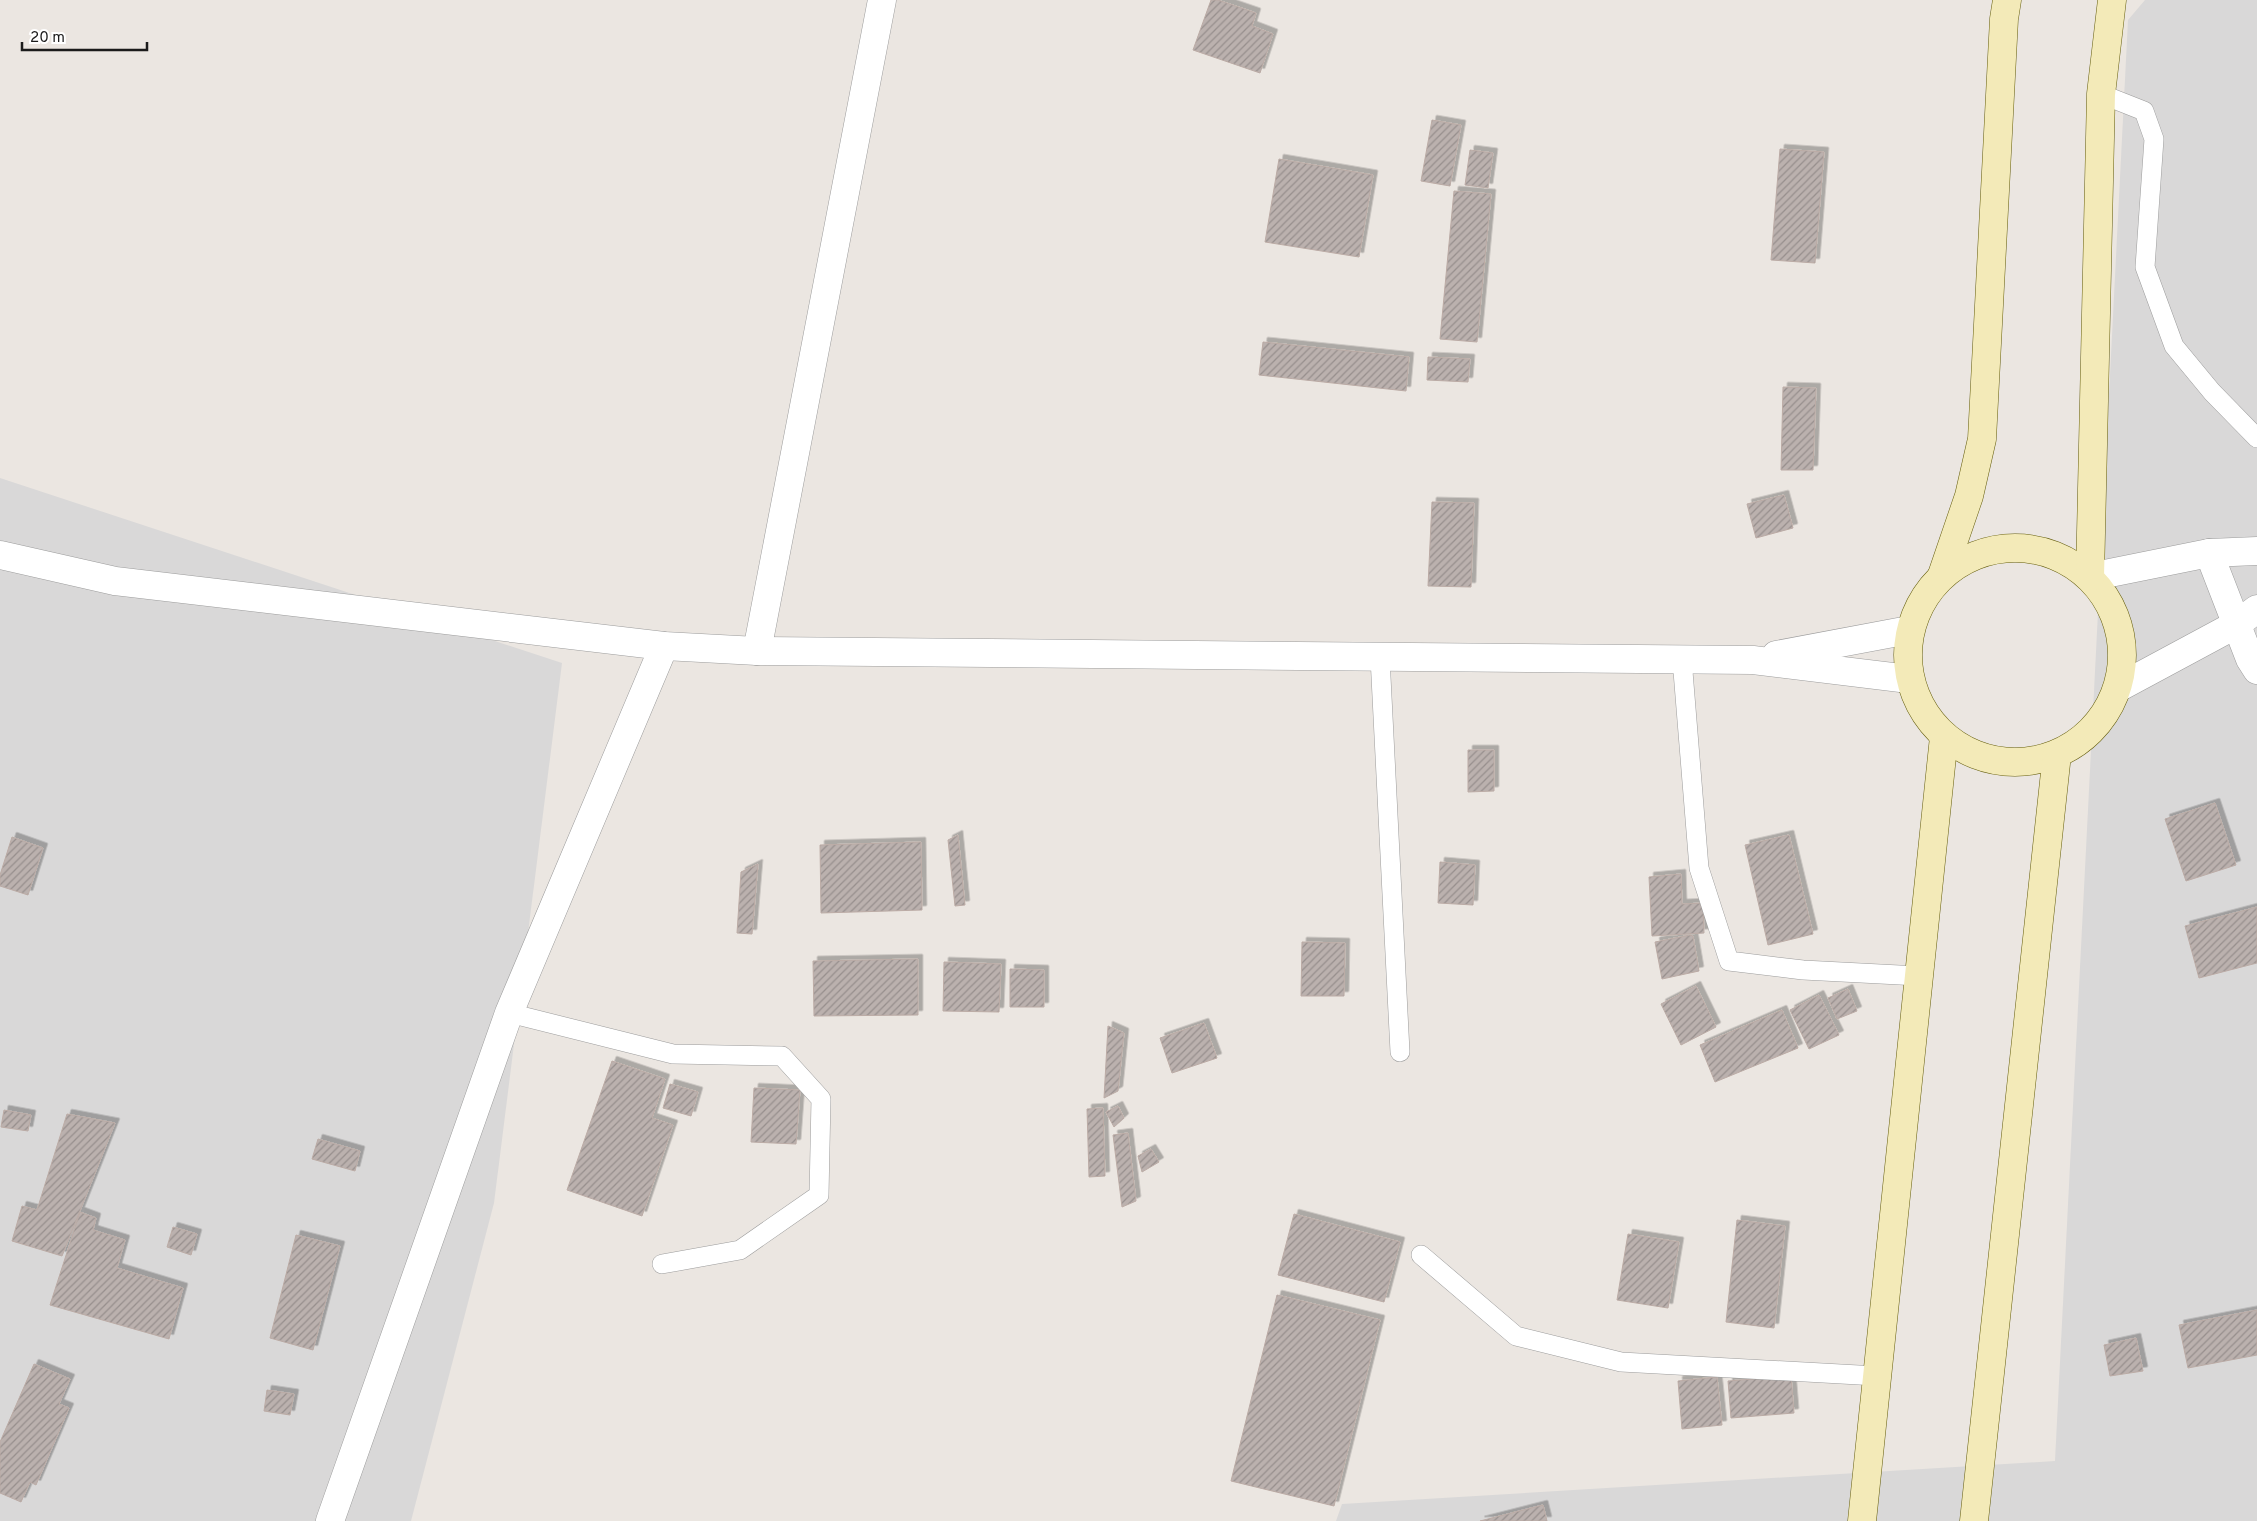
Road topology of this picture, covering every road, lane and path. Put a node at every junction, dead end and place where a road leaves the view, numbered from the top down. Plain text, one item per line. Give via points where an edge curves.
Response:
1 (882, 0) edge
2 (2007, 0) edge
3 (2112, 0) edge
4 (2101, 94) junction
5 (2257, 438) edge
6 (2257, 551) edge
7 (2209, 553) junction
8 (0, 555) edge
9 (1942, 575) junction
10 (2090, 577) junction
11 (2247, 616) edge
12 (1909, 630) junction
13 (664, 646) junction
14 (758, 651) junction
15 (1380, 656) junction
16 (1682, 659) junction
17 (1753, 660) junction
18 (2257, 670) edge
19 (1909, 679) junction
20 (2118, 688) junction
21 (1944, 737) junction
22 (2057, 754) junction
23 (1919, 976) junction
24 (509, 1013) junction
25 (1400, 1052) dead end
26 (1421, 1255) dead end
27 (662, 1264) dead end
28 (1877, 1376) junction
29 (330, 1521) edge
30 (1862, 1521) edge
31 (1974, 1521) edge

1 - 14 street
2 - 9 main road via 1982,439 1969,496
3 - 4 main road
4 - 5 lane via 2144,111 2154,139 2145,267 2174,346 2212,392
4 - 10 main road
6 - 7 street
7 - 10 street
7 - 11 street
8 - 13 street via 115,581
9 - 10 main road via 1980,553 2009,547 2038,549 2066,559
9 - 12 main road via 1916,611
10 - 20 main road via 2112,606 2123,641
11 - 18 street via 2250,659
11 - 20 street
12 - 17 street
12 - 19 main road via 1906,653
13 - 14 street
13 - 24 street
14 - 15 street
15 - 16 street
15 - 25 lane
16 - 17 street
16 - 23 lane via 1699,868 1729,961 1804,970
17 - 19 street
19 - 21 main road via 1916,700
20 - 22 main road via 2095,728
21 - 22 main road via 1970,754 1998,762 2028,762
21 - 23 main road
22 - 31 main road
23 - 28 main road
24 - 27 lane via 673,1054 782,1056 821,1100 819,1195 740,1250
24 - 29 street
26 - 28 lane via 1516,1336 1621,1362
28 - 30 main road

